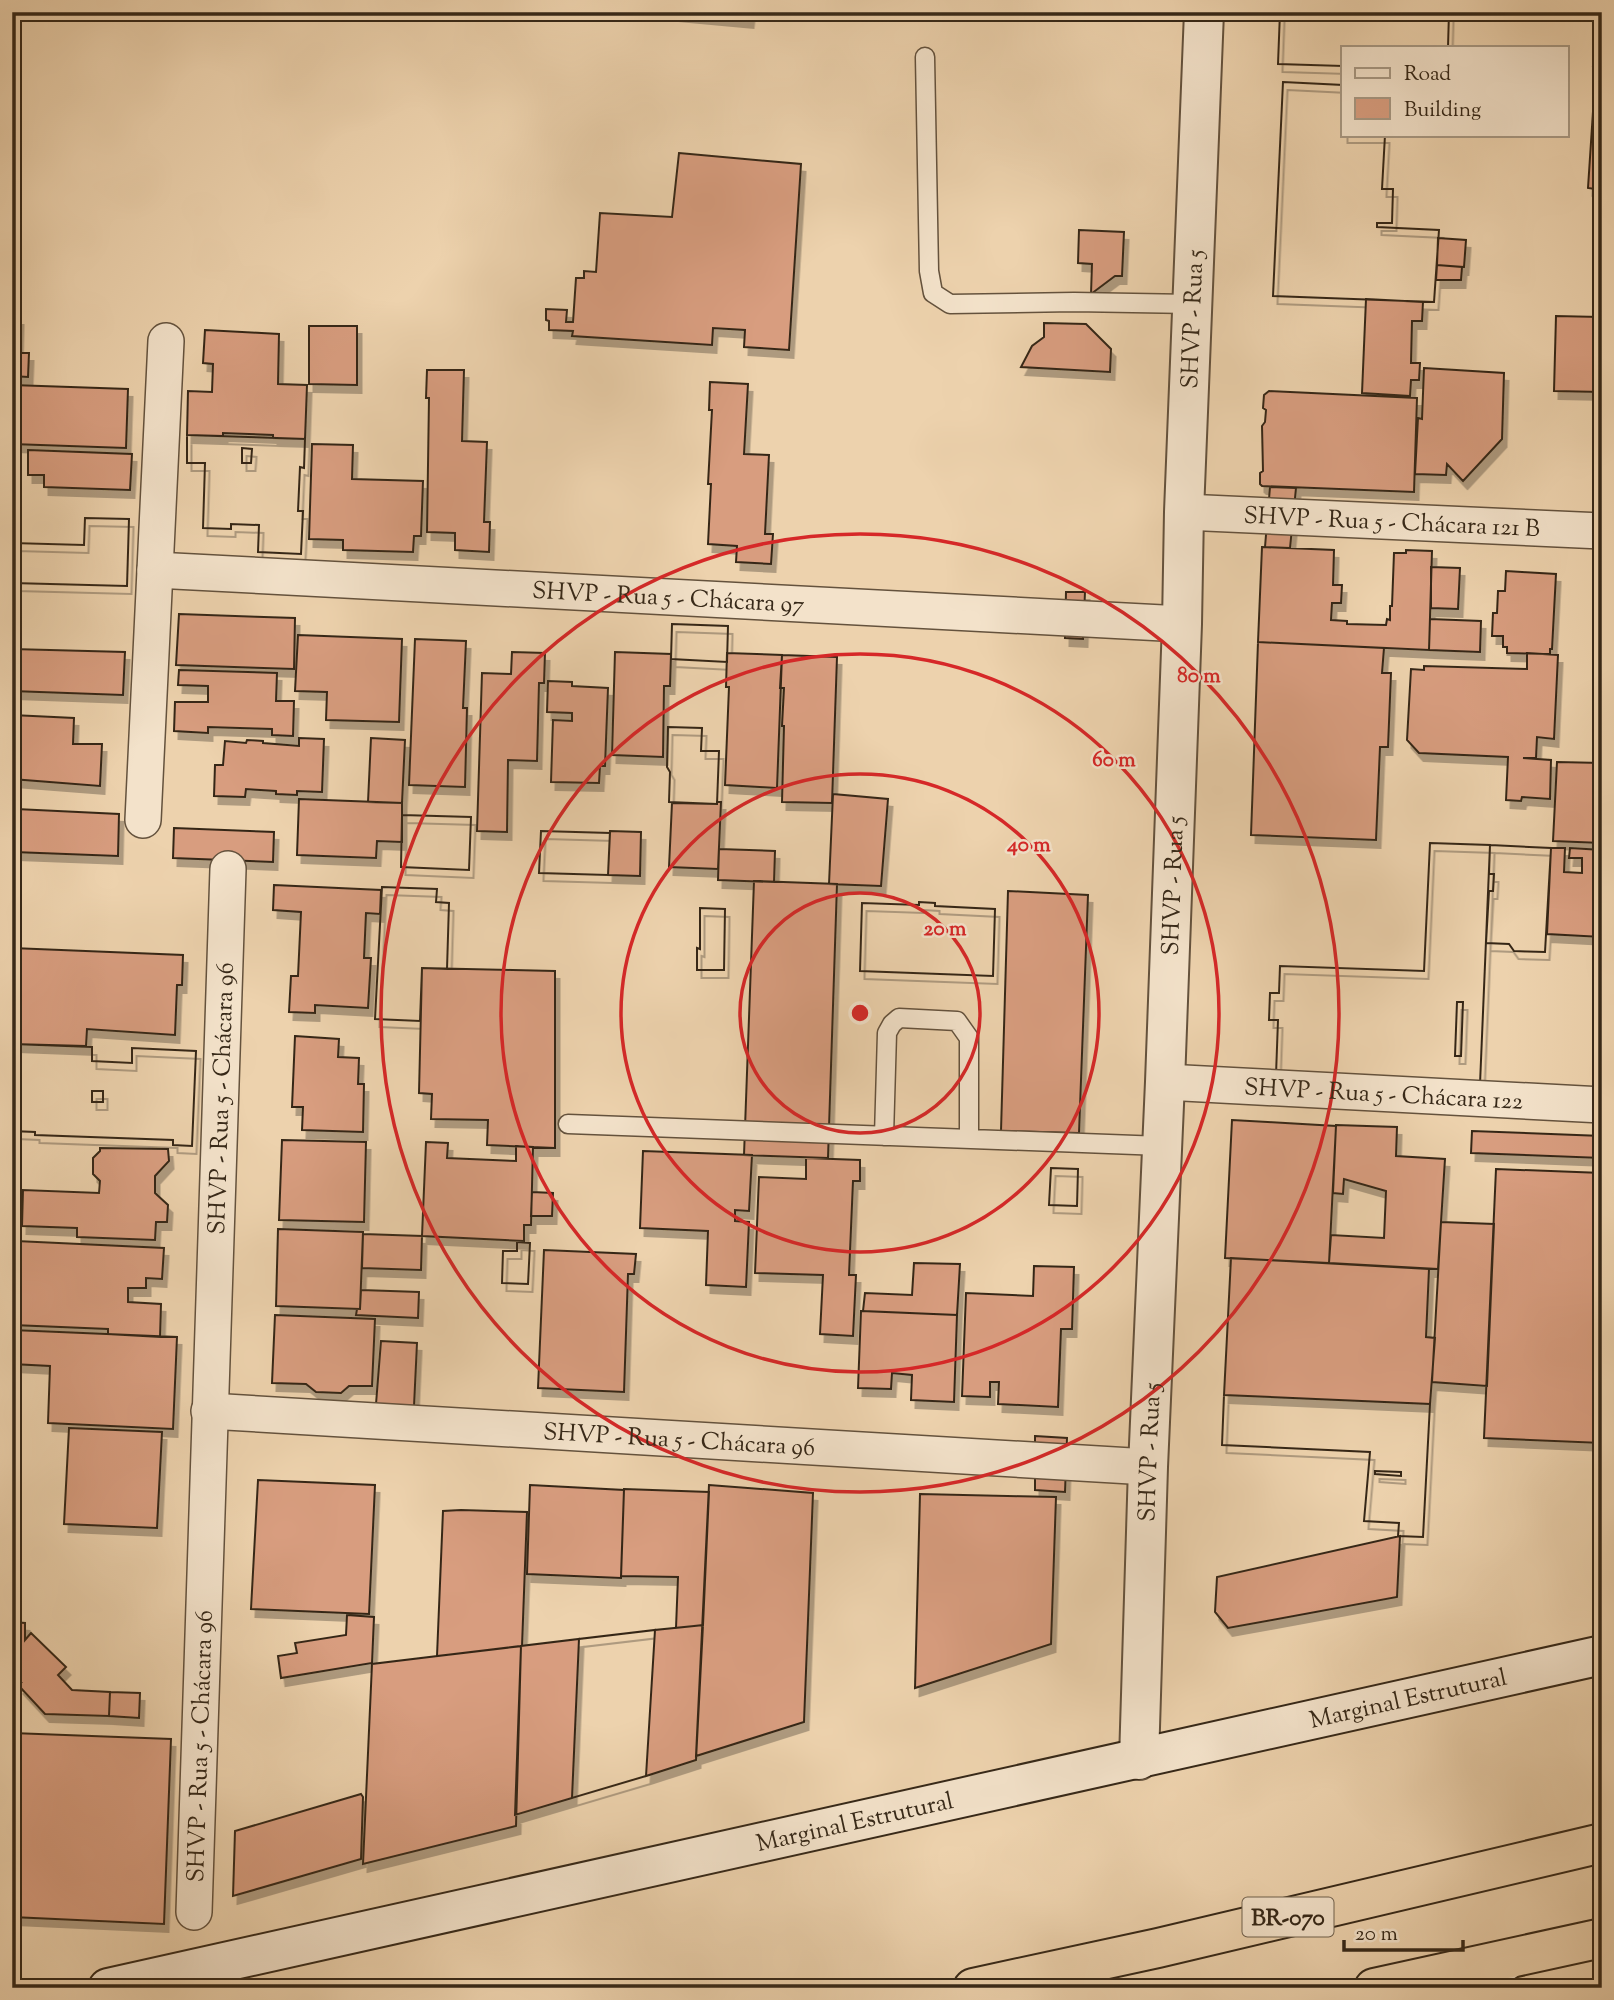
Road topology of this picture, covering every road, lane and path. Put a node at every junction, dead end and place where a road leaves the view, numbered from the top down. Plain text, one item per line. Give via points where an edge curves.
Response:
1 (1204, 12) edge
2 (925, 57) dead end
3 (1192, 304) junction
4 (166, 341) dead end
5 (1184, 512) junction
6 (1602, 531) edge
7 (155, 570) junction
8 (1182, 624) junction
9 (143, 820) dead end
10 (228, 869) dead end
11 (1165, 1082) junction
12 (1602, 1105) edge
13 (568, 1124) dead end
14 (884, 1136) junction
15 (969, 1139) junction
16 (1162, 1146) junction
17 (209, 1410) junction
18 (1148, 1467) junction
19 (1602, 1655) edge
20 (1139, 1760) junction
21 (1602, 1843) edge
22 (194, 1912) dead end
23 (1602, 1938) edge
24 (1532, 1954) junction
25 (108, 1988) edge
26 (972, 1988) edge
27 (1374, 1988) edge
28 (1484, 1988) edge

1 - 3 street, SHVP - Rua 5
2 - 3 lane via 933,293 950,304
3 - 5 street, SHVP - Rua 5
4 - 7 street
5 - 6 street, SHVP - Rua 5 - Chácara 121 B
5 - 8 street, SHVP - Rua 5
7 - 8 street, SHVP - Rua 5 - Chácara 97
7 - 9 street
8 - 11 street, SHVP - Rua 5
10 - 17 street, SHVP - Rua 5 - Chácara 96
11 - 12 street, SHVP - Rua 5 - Chácara 122
11 - 16 street, SHVP - Rua 5
13 - 14 lane
14 - 15 lane
14 - 15 lane via 887,1033 898,1018 957,1021 969,1038
15 - 16 lane
16 - 18 street, SHVP - Rua 5
17 - 18 street, SHVP - Rua 5 - Chácara 96
17 - 22 street, SHVP - Rua 5 - Chácara 96
18 - 20 street, SHVP - Rua 5
19 - 20 street, Marginal Estrutural
20 - 25 street, Marginal Estrutural
21 - 26 highway, BR-070
23 - 24 highway
24 - 27 highway
24 - 28 lane

